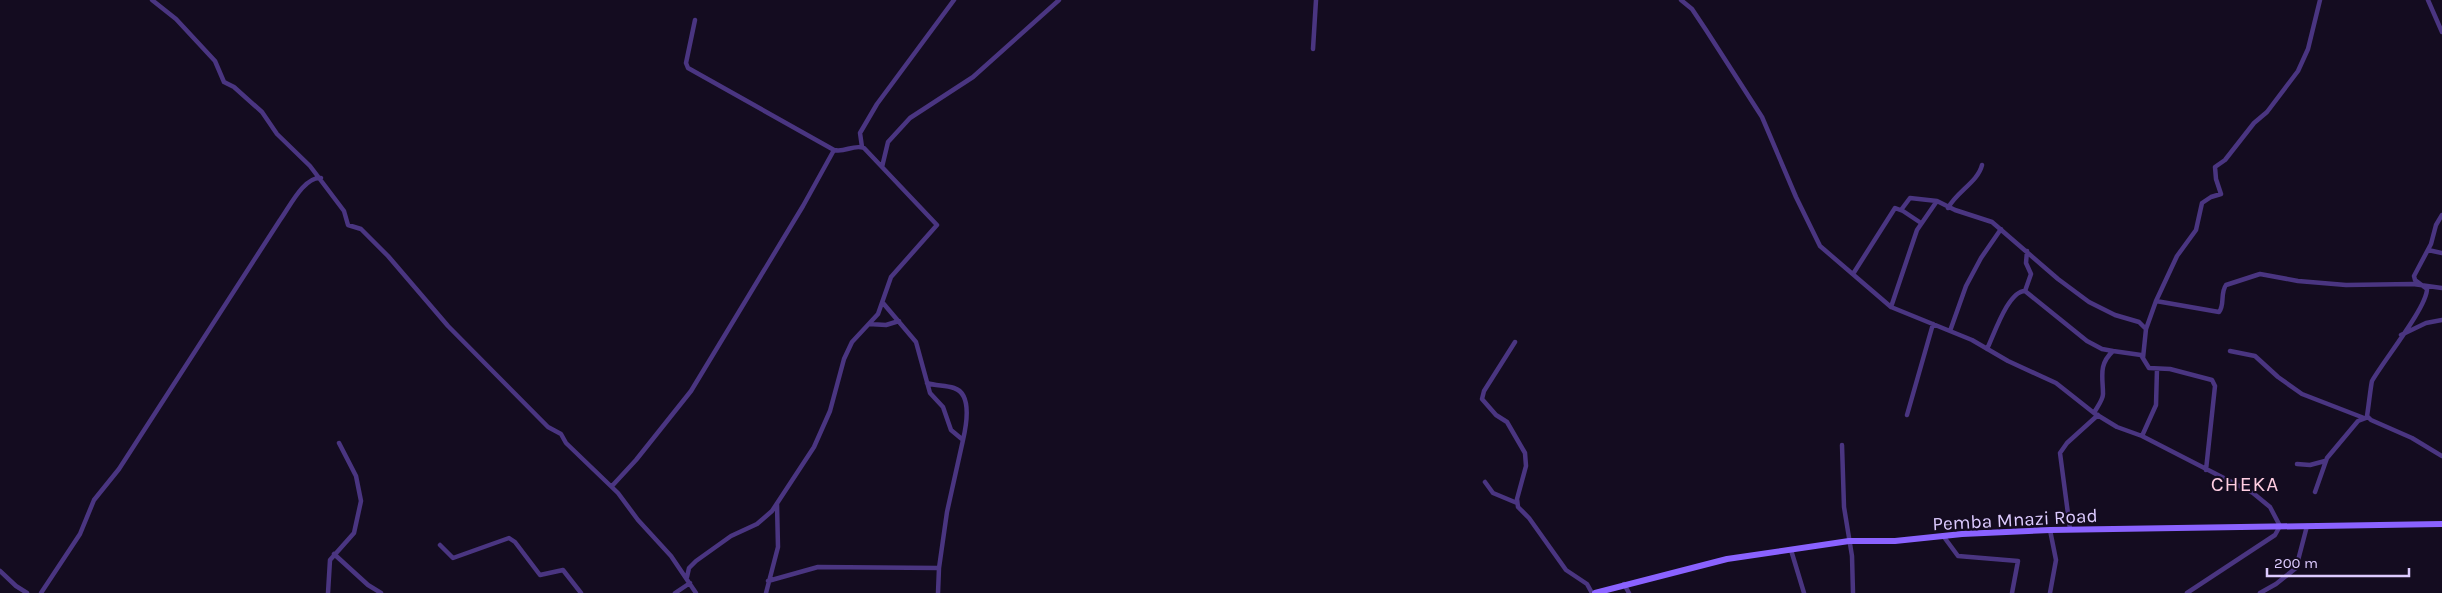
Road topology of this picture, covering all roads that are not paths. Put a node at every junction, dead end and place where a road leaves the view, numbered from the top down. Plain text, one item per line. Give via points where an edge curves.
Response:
1 (152, 0) edge
2 (954, 0) edge
3 (1059, 0) edge
4 (1316, 0) edge
5 (1681, 0) edge
6 (2320, 0) edge
7 (2428, 0) edge
8 (695, 20) dead end
9 (2442, 32) edge
10 (1313, 50) dead end
11 (862, 147) junction
12 (834, 150) junction
13 (1982, 165) dead end
14 (882, 166) junction
15 (321, 178) junction
16 (1937, 201) junction
17 (1948, 208) junction
18 (1901, 210) junction
19 (2442, 215) edge
20 (1921, 223) junction
21 (2001, 229) junction
22 (2428, 250) junction
23 (2027, 251) junction
24 (2442, 253) edge
25 (1853, 274) junction
26 (2423, 284) junction
27 (2442, 288) edge
28 (2025, 291) junction
29 (2156, 301) junction
30 (883, 303) junction
31 (1891, 307) junction
32 (2442, 320) edge
33 (899, 321) junction
34 (869, 324) junction
35 (1933, 324) junction
36 (2146, 329) junction
37 (1950, 331) junction
38 (2401, 335) junction
39 (1516, 342) dead end
40 (1987, 349) junction
41 (2113, 351) junction
42 (2230, 351) dead end
43 (2143, 358) junction
44 (2156, 369) junction
45 (926, 383) junction
46 (2096, 414) junction
47 (1907, 415) dead end
48 (2366, 418) junction
49 (2142, 436) junction
50 (963, 440) junction
51 (339, 443) dead end
52 (1842, 445) dead end
53 (2442, 456) edge
54 (2325, 461) junction
55 (2297, 464) dead end
56 (2206, 470) junction
57 (1485, 482) dead end
58 (612, 486) junction
59 (2315, 492) dead end
60 (777, 504) junction
61 (1517, 504) junction
62 (2442, 524) edge
63 (2280, 526) junction
64 (2307, 526) junction
65 (2050, 530) junction
66 (2070, 530) junction
67 (1944, 537) junction
68 (1849, 541) junction
69 (440, 545) dead end
70 (1791, 550) junction
71 (334, 554) junction
72 (939, 568) junction
73 (0, 570) edge
74 (687, 577) junction
75 (768, 582) junction
76 (690, 583) junction
77 (1624, 584) junction
78 (27, 593) edge
79 (41, 593) edge
80 (328, 593) edge
81 (381, 593) edge
82 (581, 593) edge
83 (675, 593) edge
84 (696, 593) edge
85 (766, 593) edge
86 (938, 593) edge
87 (1593, 593) edge
88 (1629, 593) edge
89 (1804, 593) edge
90 (1853, 593) edge
91 (2012, 593) edge
92 (2050, 593) edge
93 (2187, 593) edge
94 (2260, 593) edge

1 - 15 street via 215,61 224,82 262,112 273,129
2 - 11 street via 877,104 860,133
3 - 14 street via 973,77 910,118 888,142
4 - 10 street
5 - 25 street via 1692,9 1762,117 1817,242
6 - 29 street via 2308,49 2298,71 2267,112 2215,167 2221,194 2211,196 2202,204 2196,230 2177,256
7 - 9 street
8 - 12 street via 686,63 688,68
11 - 12 street via 855,146 841,152
11 - 14 street
12 - 58 street via 691,391
13 - 17 street via 1979,174 1952,199
14 - 30 street via 938,225 891,277
15 - 58 street via 344,211 348,225 362,229 457,335
15 - 79 street via 314,178 308,183 280,220 119,468 94,500 80,534
16 - 17 street
16 - 18 street via 1910,198
16 - 20 street
17 - 21 street via 1987,220
18 - 20 street
18 - 25 street via 1895,208
19 - 22 street
20 - 31 street
21 - 23 street
21 - 37 street via 1980,258
22 - 24 street
22 - 26 street via 2414,277
23 - 28 street via 2026,263 2031,274
23 - 36 street via 2089,302 2139,322
25 - 31 street
26 - 27 street
26 - 29 street via 2346,285 2260,274 2226,285 2219,312
26 - 38 street via 2427,290 2423,305
28 - 40 street via 2017,294 2004,311
28 - 41 street via 2087,341
29 - 36 street
30 - 33 street
30 - 34 street
31 - 35 street
32 - 38 street via 2426,323
33 - 34 street via 886,325
33 - 45 street via 916,342
34 - 60 street via 852,342 844,359 832,403 814,447
35 - 37 street
35 - 47 street
36 - 43 street
37 - 40 street
38 - 48 street via 2371,384
39 - 61 street via 1482,397 1492,411 1508,422 1526,456
40 - 46 street via 2056,383
41 - 43 street via 2137,353
41 - 46 street via 2103,368 2100,381 2102,396
42 - 48 street via 2255,356 2302,394
43 - 44 street via 2149,368
44 - 49 street via 2156,405
44 - 56 street via 2170,369 2214,382
45 - 50 street via 932,396 943,407 952,430
45 - 50 street via 954,388 963,397 966,409
46 - 49 street via 2122,430
46 - 66 street via 2060,453
48 - 53 street via 2412,438
48 - 54 street via 2338,443
49 - 56 street
50 - 72 street
51 - 71 street via 356,476 360,501 354,532
52 - 68 street via 1844,507
54 - 55 street
54 - 59 street
56 - 63 street via 2260,497 2270,507
57 - 61 street via 1493,493
58 - 74 street
60 - 74 street via 766,518 731,536 696,561 689,568
60 - 75 street via 778,547
61 - 87 street via 1568,572 1587,584
62 - 64 main road, Pemba Mnazi Road
63 - 64 main road, Pemba Mnazi Road
63 - 66 main road, Pemba Mnazi Road
63 - 93 street via 2266,543
64 - 94 street via 2296,568
65 - 66 main road, Pemba Mnazi Road
65 - 67 main road, Pemba Mnazi Road
65 - 92 street via 2056,560
67 - 68 main road, Pemba Mnazi Road
67 - 91 street via 1958,556 2018,561
68 - 70 main road, Pemba Mnazi Road
68 - 90 street
69 - 82 street via 453,558 509,538 540,574 563,570
70 - 77 main road, Pemba Mnazi Road via 1728,559
70 - 89 street
71 - 80 street via 329,565
71 - 81 street
72 - 75 street via 818,567
72 - 86 street
73 - 78 street
74 - 76 street
75 - 85 street
76 - 83 street
76 - 84 street
77 - 87 main road, Pemba Mnazi Road
77 - 88 street

